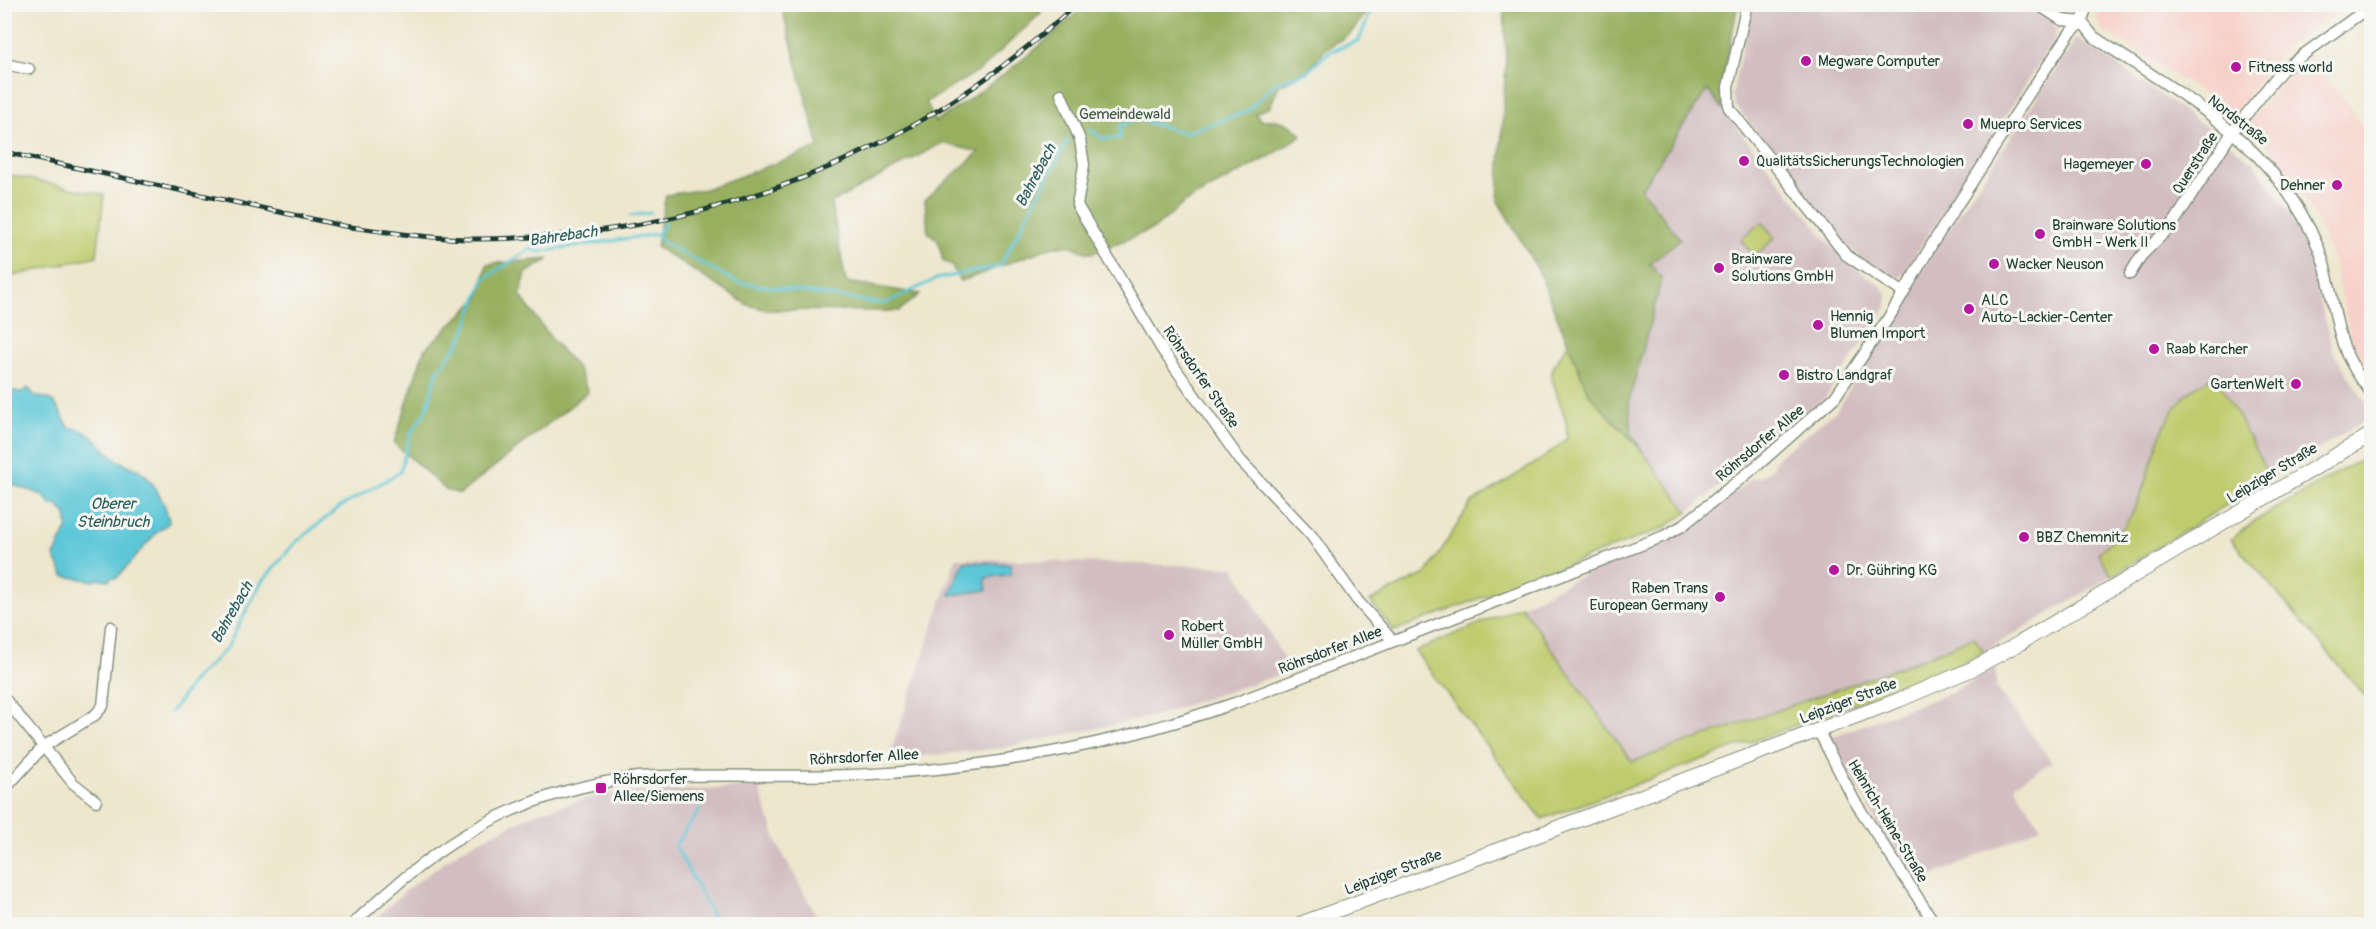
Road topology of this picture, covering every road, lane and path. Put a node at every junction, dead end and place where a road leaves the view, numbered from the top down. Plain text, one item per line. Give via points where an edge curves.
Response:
1 (1747, 4) edge
2 (2037, 4) edge
3 (2087, 4) edge
4 (2372, 5) edge
5 (2082, 22) junction
6 (4, 64) edge
7 (29, 69) dead end
8 (1061, 94) dead end
9 (2233, 131) junction
10 (2130, 274) dead end
11 (1904, 293) junction
12 (2372, 394) edge
13 (2372, 434) edge
14 (111, 627) dead end
15 (1394, 641) junction
16 (4, 698) edge
17 (1818, 730) junction
18 (44, 747) junction
19 (4, 790) edge
20 (96, 801) dead end
21 (2372, 892) edge
22 (353, 924) edge
23 (1300, 924) edge
24 (1935, 924) edge
25 (2369, 924) edge

1 - 11 street via 1728,87 1729,108 1846,255
2 - 5 street via 2062,20
3 - 5 street, Röhrsdorfer Allee
4 - 9 street, Querstraße via 2289,64
5 - 9 street, Nordstraße via 2094,37
5 - 11 street, Röhrsdorfer Allee via 2070,33 2030,92
6 - 7 street
8 - 15 street, Röhrsdorfer Straße via 1080,140 1084,165 1077,205 1161,348 1240,460 1311,535 1357,600
9 - 10 street, Querstraße via 2173,224 2141,256
9 - 12 street, Nordstraße via 2263,159 2308,222 2331,282 2344,349
11 - 15 street, Röhrsdorfer Allee via 1823,410 1682,526
13 - 17 main road, Leipziger Straße via 1972,669
14 - 18 street via 103,706
15 - 22 street, Röhrsdorfer Allee via 1194,717 1076,748 916,771 638,777 552,795 504,813 442,848 397,882
16 - 18 street
17 - 23 main road, Leipziger Straße
17 - 24 street, Heinrich-Heine-Straße via 1854,800
18 - 19 street
18 - 20 street via 73,783
21 - 25 street

